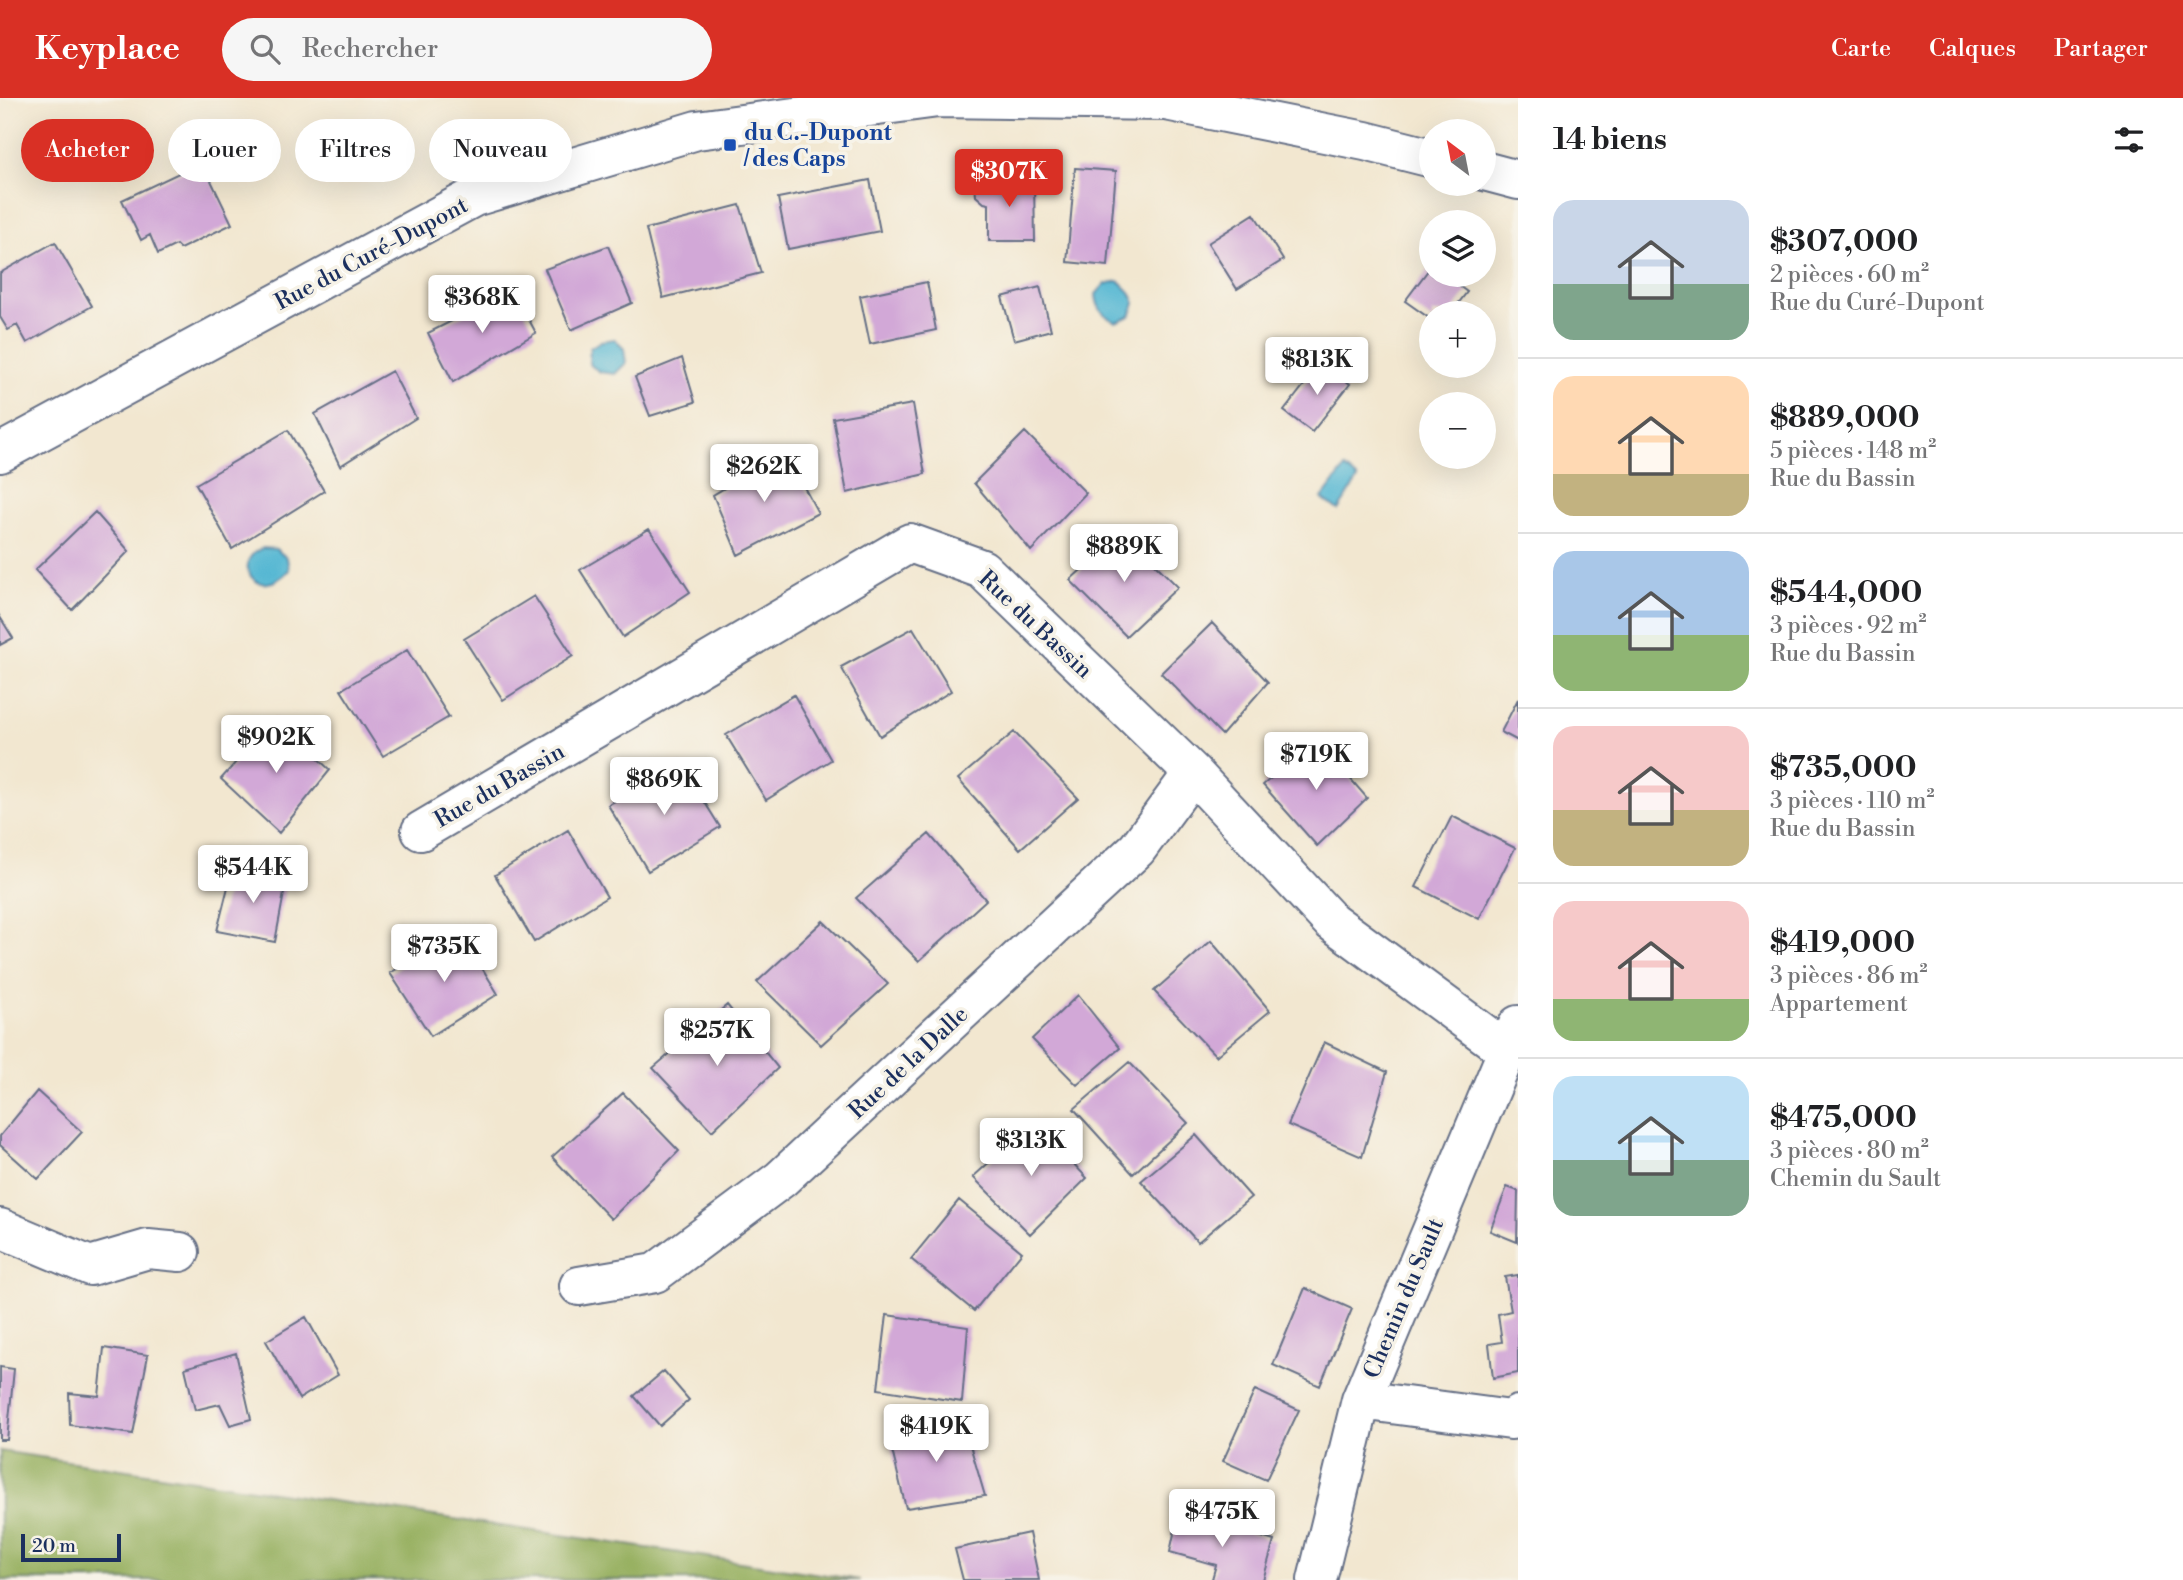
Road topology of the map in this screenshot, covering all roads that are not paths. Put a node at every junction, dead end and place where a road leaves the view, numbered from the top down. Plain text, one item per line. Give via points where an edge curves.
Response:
1 (821, 106) edge
2 (1419, 155) edge
3 (1496, 174) edge
4 (1518, 180) edge
5 (0, 452) edge
6 (1193, 773) junction
7 (421, 831) dead end
8 (1512, 1038) edge
9 (0, 1228) edge
10 (180, 1252) dead end
11 (579, 1286) dead end
12 (1361, 1400) junction
13 (1518, 1415) edge
14 (1317, 1580) edge

1 - 2 street, Rue du Curé-Dupont via 938,98 1166,101
1 - 5 street, Rue du Curé-Dupont via 697,130 474,197
3 - 4 street
6 - 7 street, Rue du Bassin via 982,569 910,543
6 - 8 street, Rue du Bassin via 1331,921
6 - 11 street, Rue de la Dalle via 1137,849 782,1179 656,1273
8 - 12 street, Chemin du Sault
9 - 10 street via 90,1266 148,1249
12 - 13 street via 1511,1419
12 - 14 street, Chemin du Sault

